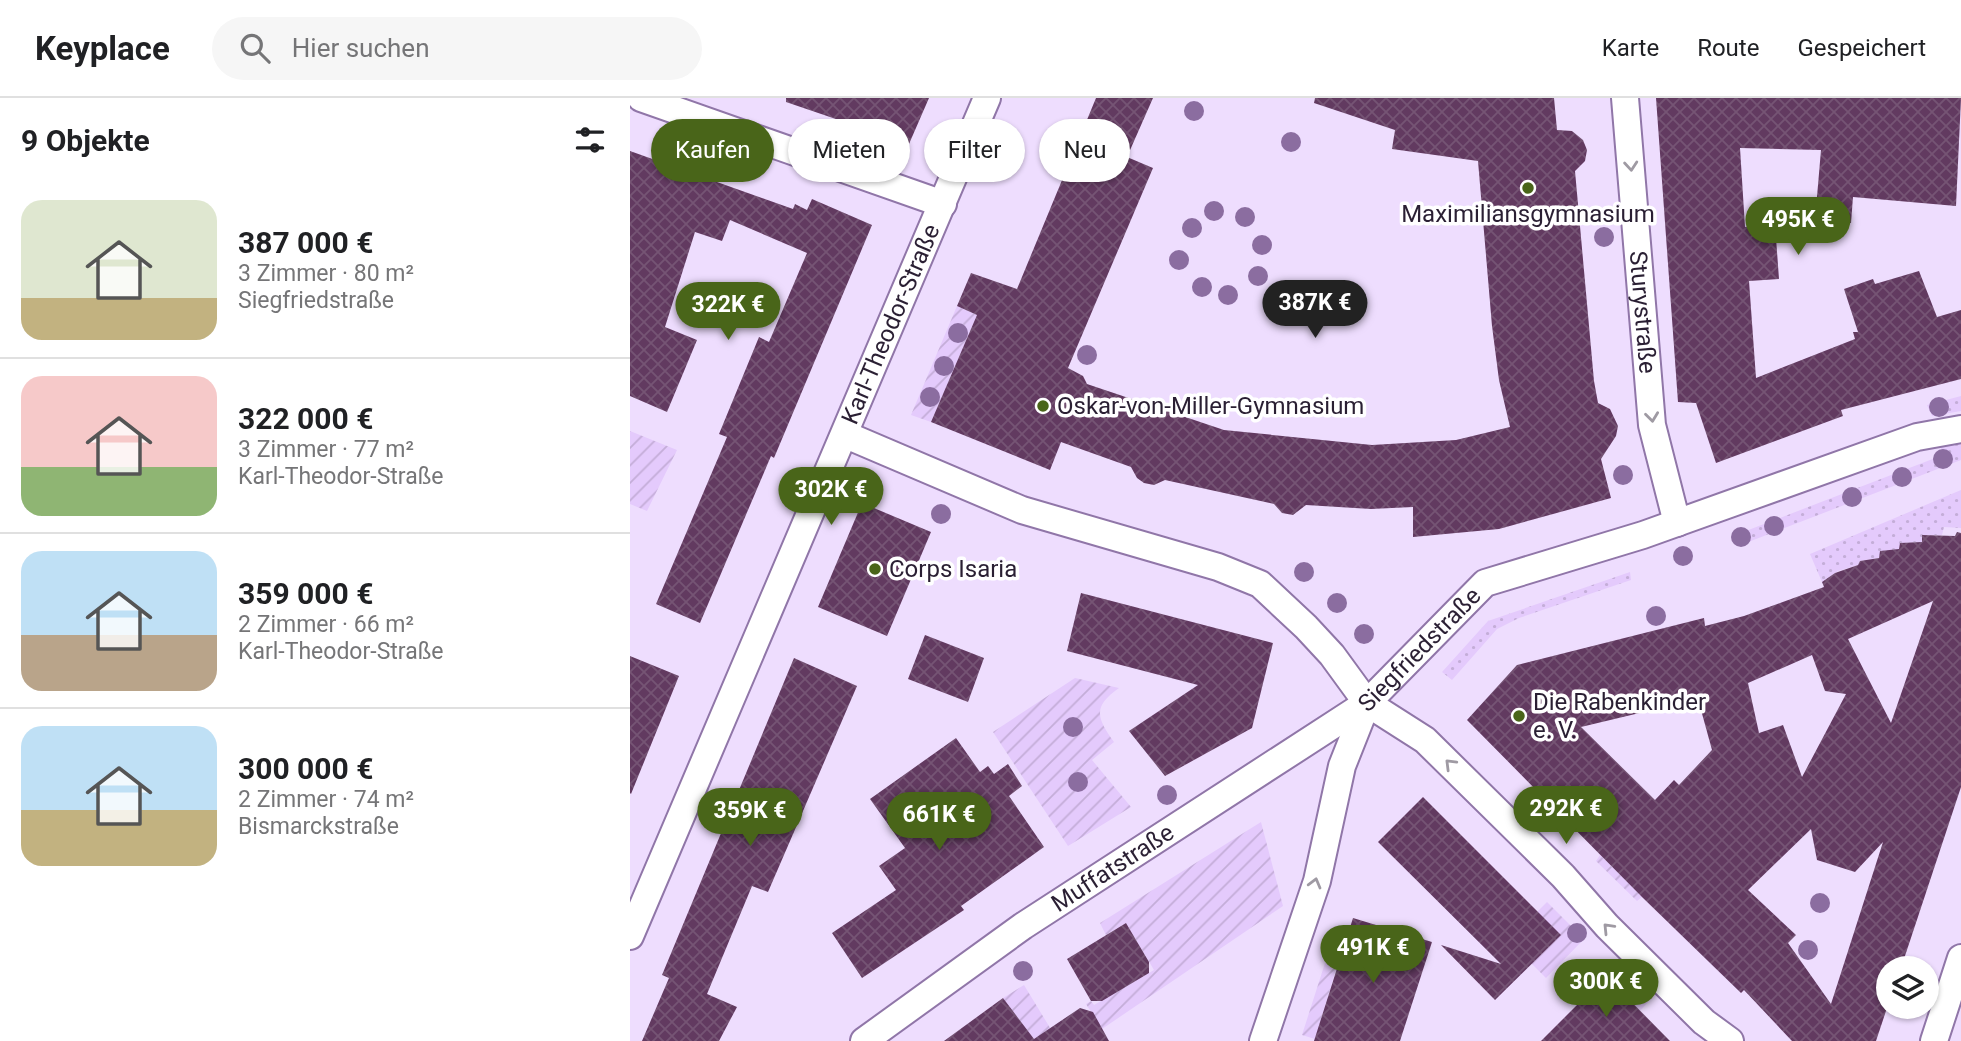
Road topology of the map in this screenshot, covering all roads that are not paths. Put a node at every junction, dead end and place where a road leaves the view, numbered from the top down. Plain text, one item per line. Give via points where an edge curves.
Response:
1 (641, 98) edge
2 (987, 98) edge
3 (1625, 98) edge
4 (943, 204) junction
5 (1961, 429) edge
6 (846, 435) junction
7 (1677, 523) junction
8 (1367, 704) junction
9 (630, 936) edge
10 (1961, 958) edge
11 (864, 1041) edge
12 (1264, 1041) edge
13 (1730, 1041) edge
14 (1934, 1041) edge

1 - 4 street
2 - 4 street, Karl-Theodor-Straße
3 -> 7 street, Sturystraße via 1652,425
4 - 6 street, Karl-Theodor-Straße
5 - 7 street, Siegfriedstraße via 1917,437
6 - 8 street, Siegfriedstraße via 1023,510 1218,567 1260,584 1324,646
6 - 9 street, Karl-Theodor-Straße
7 - 8 street, Siegfriedstraße via 1485,583
8 - 11 street, Muffatstraße via 1023,926
12 -> 8 street via 1317,881 1342,766
13 -> 8 street via 1704,1022 1606,926 1563,876 1425,740
10 - 14 street

